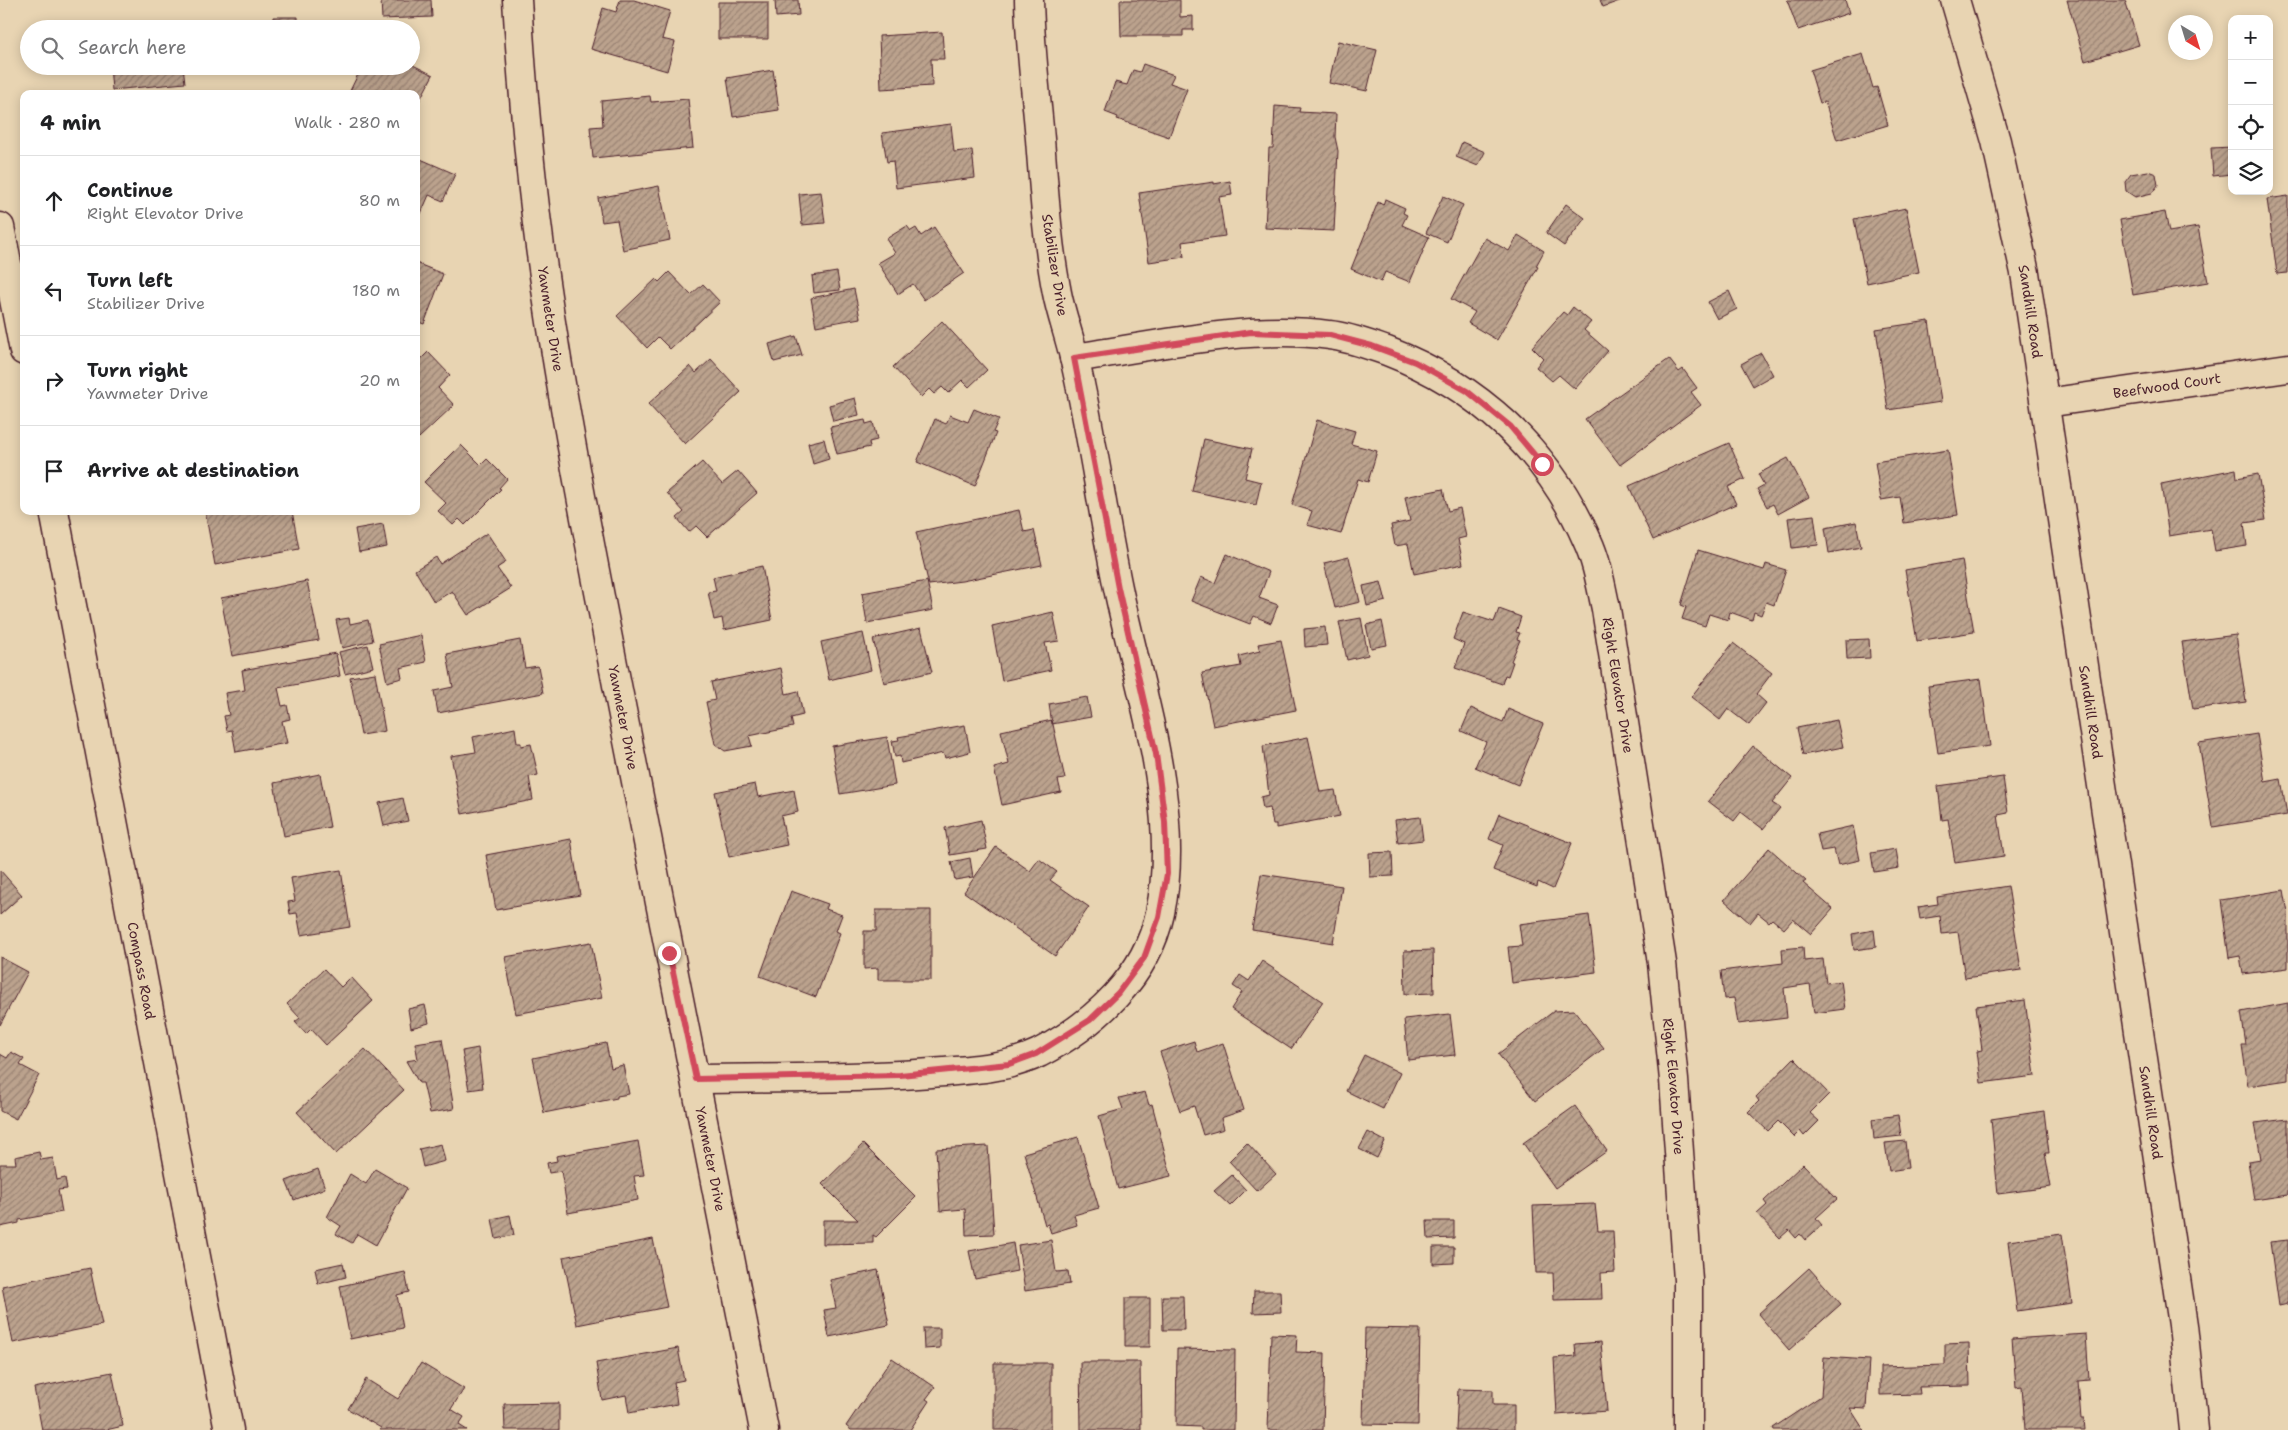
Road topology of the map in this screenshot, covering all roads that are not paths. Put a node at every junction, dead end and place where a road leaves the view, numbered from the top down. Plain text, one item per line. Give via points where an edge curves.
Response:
1 (516, 0) edge
2 (1029, 0) edge
3 (1955, 0) edge
4 (0, 227) edge
5 (20, 330) edge
6 (1074, 358) junction
7 (2288, 368) edge
8 (2046, 403) junction
9 (55, 515) edge
10 (696, 1079) junction
11 (229, 1430) edge
12 (764, 1430) edge
13 (1688, 1430) edge
14 (2194, 1430) edge

1 - 10 street, Yawmeter Drive via 522,92 540,247 572,450
2 - 6 street, Stabilizer Drive via 1048,234 1057,293
3 - 8 street, Sandhill Road via 1996,141 2025,273
4 - 5 street
6 - 10 street, Stabilizer Drive via 1118,588 1156,754 1165,822 1167,874 1159,917 1144,958 1118,993 1090,1020 1036,1054 1009,1064 900,1075
6 - 13 street, Right Elevator Drive via 1251,332 1330,335 1372,346 1415,362 1467,391 1510,426 1542,464 1566,500 1588,540 1606,609 1662,963 1688,1280
7 - 8 street, Beefwood Court
8 - 14 street, Sandhill Road via 2183,1325
9 - 11 street, Compass Road
10 - 12 street, Yawmeter Drive

